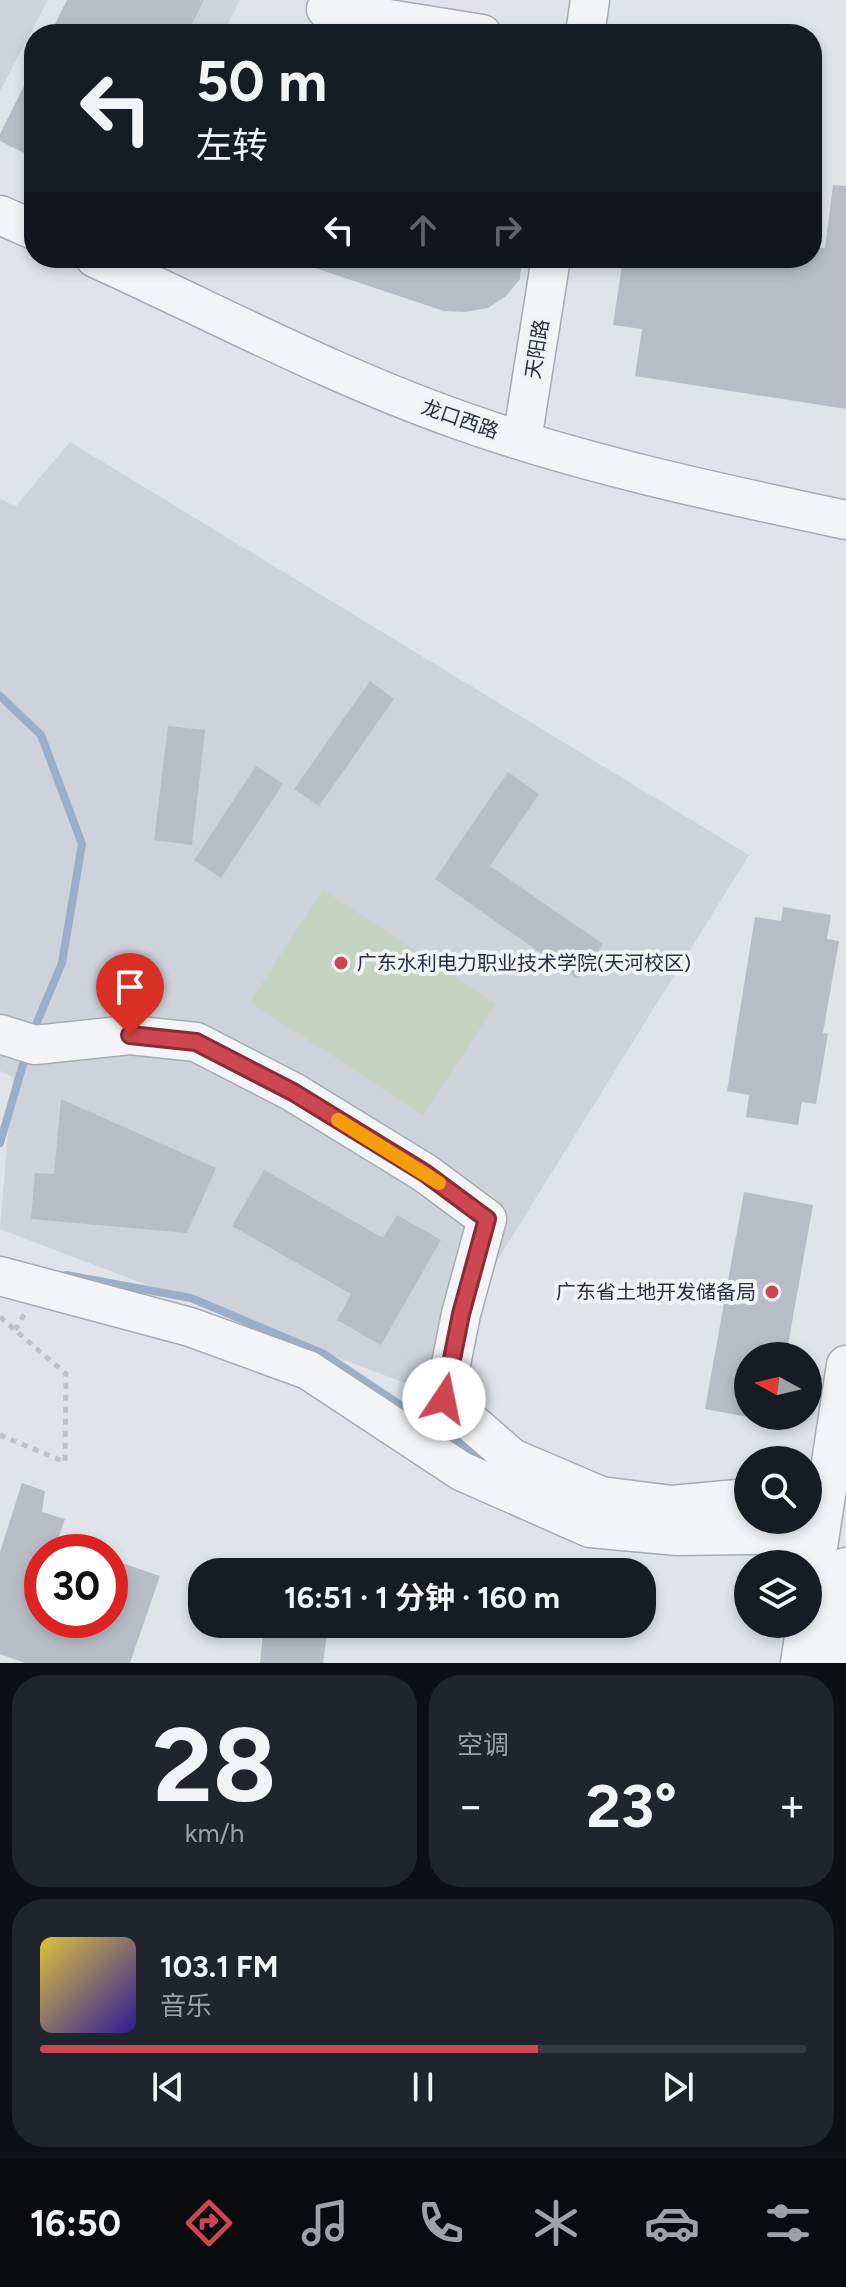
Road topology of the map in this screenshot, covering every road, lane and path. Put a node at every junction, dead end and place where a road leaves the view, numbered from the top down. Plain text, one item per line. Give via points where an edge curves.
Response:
1 (590, 0) edge
2 (326, 9) dead end
3 (420, 24) edge
4 (586, 24) edge
5 (0, 215) edge
6 (24, 226) edge
7 (116, 268) edge
8 (549, 268) edge
9 (522, 440) junction
10 (846, 520) edge
11 (0, 1034) edge
12 (0, 1276) edge
13 (0, 1317) edge
14 (846, 1365) edge
15 (0, 1435) edge
16 (822, 1493) edge
17 (734, 1499) edge
18 (734, 1525) edge
19 (846, 1567) edge
20 (804, 1638) edge
21 (800, 1663) edge
22 (830, 1663) edge

1 - 4 street
2 - 3 street
5 - 6 street
7 - 9 street, 龙口西路 via 346,376
8 - 9 street, 天阳路
9 - 10 street, 龙口西路 via 721,494
11 - 17 street via 35,1045 130,1035 196,1042 293,1092 425,1173 487,1219 444,1399 512,1458 601,1496 672,1505
12 - 18 street via 190,1327 308,1370 461,1471 590,1528 678,1536
13 - 15 path via 66,1374 65,1462
14 - 16 street
19 - 22 street
20 - 21 street

